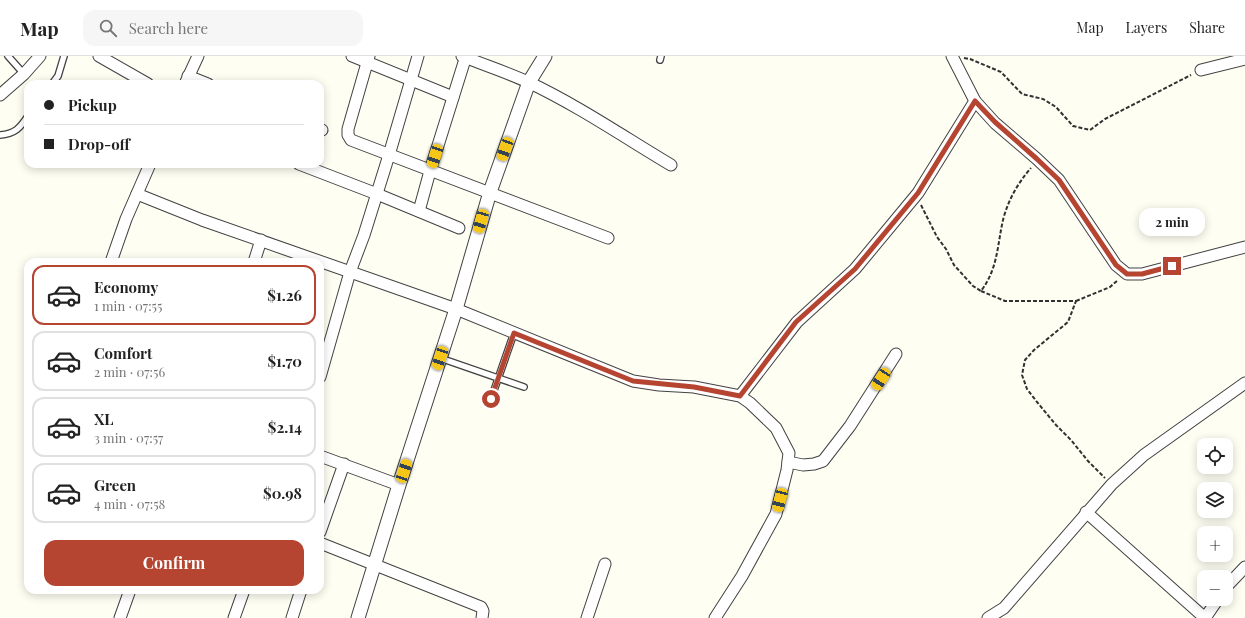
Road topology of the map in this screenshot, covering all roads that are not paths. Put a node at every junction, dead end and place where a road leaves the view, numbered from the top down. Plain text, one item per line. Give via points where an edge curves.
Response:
1 (8, 56) edge
2 (40, 56) edge
3 (64, 56) edge
4 (99, 56) edge
5 (198, 56) edge
6 (352, 56) edge
7 (418, 56) edge
8 (465, 56) edge
9 (545, 56) edge
10 (955, 56) edge
11 (368, 59) edge
12 (1245, 59) edge
13 (1201, 70) road end
14 (24, 74) junction
15 (411, 79) junction
16 (55, 80) edge
17 (141, 80) edge
18 (187, 80) edge
19 (529, 82) junction
20 (0, 95) edge
21 (453, 97) junction
22 (975, 101) junction
23 (24, 121) edge
24 (0, 135) edge
25 (389, 155) junction
26 (671, 165) dead end
27 (148, 168) edge
28 (309, 168) edge
29 (430, 171) junction
30 (490, 192) junction
31 (137, 194) junction
32 (377, 194) junction
33 (419, 211) junction
34 (459, 228) dead end
35 (608, 238) dead end
36 (261, 240) junction
37 (1245, 247) edge
38 (112, 258) edge
39 (255, 258) edge
40 (305, 258) edge
41 (324, 264) edge
42 (350, 272) junction
43 (456, 309) junction
44 (514, 333) junction
45 (896, 354) dead end
46 (440, 358) junction
47 (324, 363) edge
48 (498, 378) junction
49 (1245, 383) edge
50 (524, 386) dead end
51 (740, 396) junction
52 (491, 399) dead end
53 (324, 457) edge
54 (788, 462) junction
55 (344, 464) junction
56 (399, 485) junction
57 (1086, 512) junction
58 (324, 521) edge
59 (324, 546) edge
60 (605, 564) dead end
61 (375, 565) junction
62 (1245, 567) edge
63 (1233, 580) edge
64 (129, 594) edge
65 (243, 594) edge
66 (300, 594) edge
67 (1213, 606) edge
68 (120, 618) edge
69 (234, 618) edge
70 (292, 618) edge
71 (358, 618) edge
72 (482, 618) edge
73 (588, 618) edge
74 (715, 618) edge
75 (988, 618) edge
76 (1205, 618) edge

1 - 14 lane
2 - 14 street
3 - 16 lane
4 - 17 street
5 - 18 street
6 - 11 street
7 - 15 street
8 - 19 street
8 - 21 street
9 - 19 street
10 - 22 street
11 - 15 street
11 - 25 street via 348,135 352,140
12 - 13 street
14 - 20 street
15 - 21 street
15 - 25 street
19 - 26 street
19 - 30 street
21 - 29 street
22 - 37 street via 1059,180 1116,265 1127,274 1142,274
22 - 51 street via 918,193 855,269 796,322
23 - 24 lane via 19,128
25 - 29 street
25 - 32 street
27 - 31 street
28 - 32 street
29 - 30 street
29 - 33 street
30 - 35 street
30 - 43 street
31 - 36 street
31 - 38 street
32 - 33 street
32 - 42 street
33 - 34 street
36 - 39 street
36 - 40 street
41 - 42 street
42 - 43 street
42 - 47 street
43 - 44 street
43 - 46 street
44 - 48 lane
44 - 51 street via 633,381 694,387
45 - 54 street via 850,426 823,461 803,465
46 - 48 lane
46 - 56 street
48 - 50 lane
48 - 52 lane
49 - 57 street via 1144,454
51 - 54 street via 776,428 789,453
53 - 55 street
54 - 74 street via 776,514 742,576
55 - 56 street
55 - 58 street
56 - 61 street
57 - 75 street via 1004,608
57 - 76 street
59 - 61 street
60 - 73 street
61 - 71 street
61 - 72 street via 481,607
62 - 63 street
64 - 68 street
65 - 69 street
66 - 70 street
67 - 76 street

